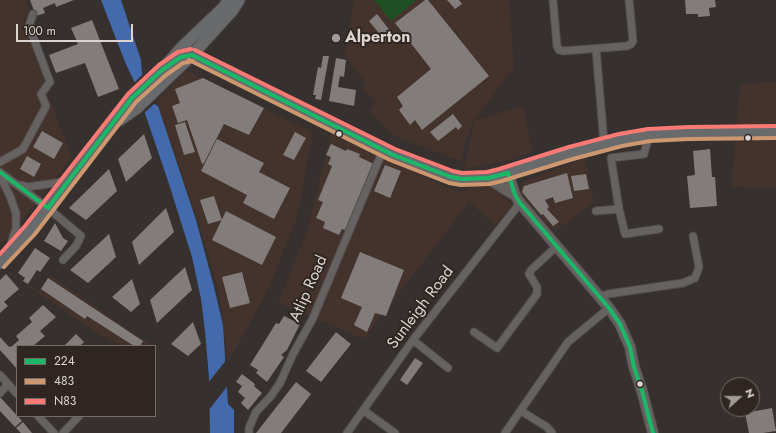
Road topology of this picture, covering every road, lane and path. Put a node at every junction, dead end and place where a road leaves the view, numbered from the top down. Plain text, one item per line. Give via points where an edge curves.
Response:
1 (228, 0) edge
2 (239, 0) edge
3 (553, 0) edge
4 (630, 0) edge
5 (33, 14) dead end
6 (181, 48) junction
7 (596, 49) junction
8 (192, 55) junction
9 (162, 70) junction
10 (134, 103) junction
11 (776, 132) edge
12 (649, 135) junction
13 (604, 143) junction
14 (383, 150) junction
15 (0, 162) edge
16 (0, 172) edge
17 (508, 173) junction
18 (0, 176) edge
19 (488, 178) junction
20 (68, 181) junction
21 (14, 183) junction
22 (517, 199) junction
23 (48, 208) junction
24 (619, 209) junction
25 (596, 211) dead end
26 (659, 229) dead end
27 (693, 236) dead end
28 (557, 246) junction
29 (3, 259) edge
30 (63, 260) dead end
31 (601, 297) junction
32 (609, 308) junction
33 (474, 332) dead end
34 (413, 340) junction
35 (448, 368) dead end
36 (0, 375) edge
37 (8, 384) junction
38 (0, 393) edge
39 (16, 393) edge
40 (363, 410) junction
41 (521, 411) junction
42 (39, 417) edge
43 (78, 417) edge
44 (54, 433) edge
45 (63, 433) edge
46 (249, 433) edge
47 (347, 433) edge
48 (395, 433) edge
49 (505, 433) edge
50 (552, 433) edge
51 (653, 433) edge

1 - 6 main road via 224,7
2 - 8 main road via 232,12
3 - 7 street via 559,50
4 - 7 street via 631,44
5 - 15 street via 30,26 50,82 41,94 46,106 23,148
6 - 8 main road
6 - 9 main road
7 - 13 street
8 - 9 main road via 181,57
8 - 10 main road via 153,92
8 - 14 main road
9 - 10 main road via 149,81
10 - 20 main road
11 - 12 main road
12 - 13 main road
12 - 24 street via 644,154 611,158
13 - 17 main road
14 - 19 main road via 451,177
14 - 46 street, Atlip Road via 313,318 280,383 256,412
16 - 21 street
17 - 19 main road
17 - 22 street
18 - 29 street via 13,202 17,220 14,236
19 - 22 street
20 - 21 street via 28,187
20 - 23 main road
21 - 23 street
22 - 28 street
22 - 34 street, Sunleigh Road
23 - 29 main road
23 - 30 street via 81,236
24 - 25 street
24 - 26 street via 625,234
27 - 31 street via 699,267 695,278 683,283
28 - 31 street
28 - 33 street via 531,270 529,274 537,287 537,294 497,348
31 - 32 street
32 - 41 street via 568,342
32 - 51 street via 620,324 630,347
34 - 35 street
34 - 40 street, Sunleigh Road
36 - 37 street
37 - 38 street
37 - 39 street
40 - 47 street, Sunleigh Road
40 - 48 street
41 - 49 street
41 - 50 street
42 - 44 street
43 - 45 street

